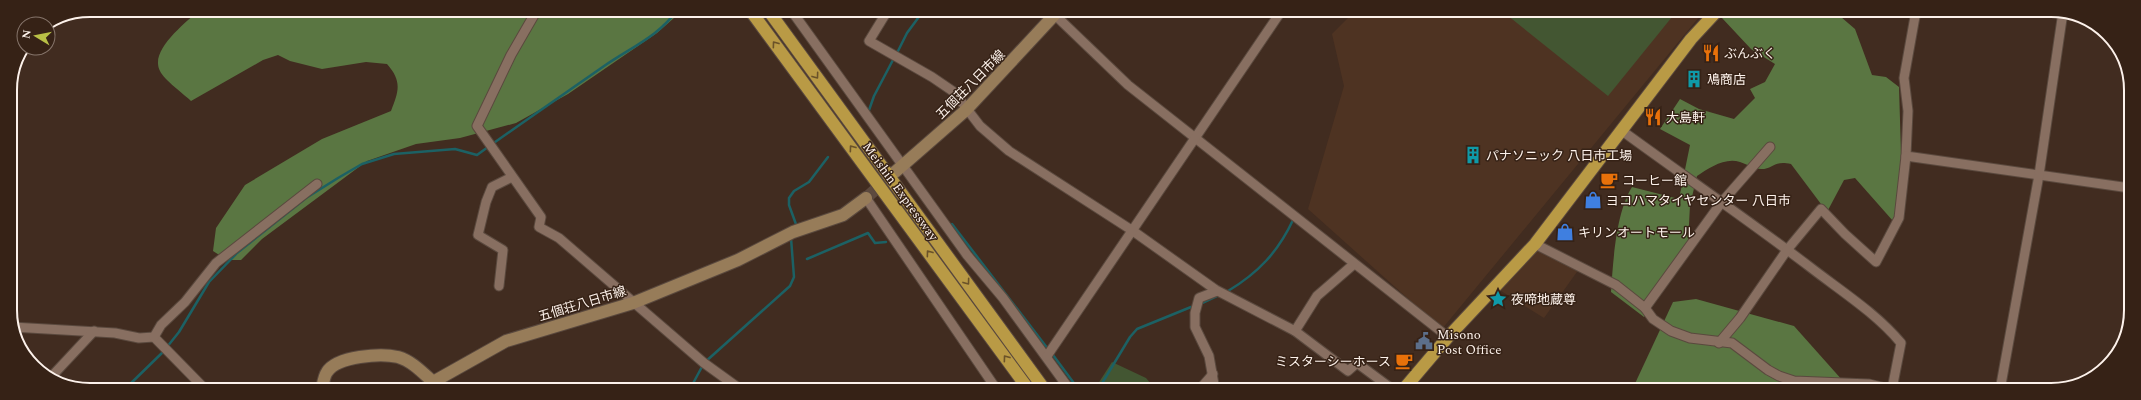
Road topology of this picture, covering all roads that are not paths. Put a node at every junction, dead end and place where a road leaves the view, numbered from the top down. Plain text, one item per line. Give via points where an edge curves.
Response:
1 (533, 17) edge
2 (755, 17) edge
3 (773, 17) edge
4 (796, 17) edge
5 (884, 17) edge
6 (1053, 17) edge
7 (1061, 17) edge
8 (1277, 17) edge
9 (1711, 17) edge
10 (1915, 17) edge
11 (2062, 18) edge
12 (966, 110) junction
13 (1621, 130) junction
14 (1195, 140) junction
15 (1770, 147) dead end
16 (1906, 156) junction
17 (900, 168) junction
18 (2039, 174) junction
19 (512, 177) junction
20 (317, 184) dead end
21 (2124, 187) edge
22 (866, 198) joint
23 (1721, 203) junction
24 (1133, 231) junction
25 (1535, 244) junction
26 (1787, 250) junction
27 (1354, 264) junction
28 (499, 286) dead end
29 (1217, 291) junction
30 (634, 303) junction
31 (1645, 308) junction
32 (19, 327) edge
33 (94, 331) junction
34 (1295, 331) junction
35 (1448, 337) junction
36 (157, 340) junction
37 (1719, 343) junction
38 (1047, 356) junction
39 (55, 373) edge
40 (1213, 374) junction
41 (199, 383) edge
42 (324, 383) edge
43 (429, 383) edge
44 (437, 383) edge
45 (731, 383) edge
46 (992, 383) edge
47 (1024, 383) edge
48 (1040, 383) edge
49 (1065, 383) edge
50 (1205, 383) edge
51 (1214, 383) edge
52 (1384, 383) edge
53 (1410, 383) edge
54 (1844, 383) edge
55 (1894, 383) edge
56 (2001, 383) edge

1 - 19 street via 511,55 477,126
47 -> 2 highway, Meishin Expressway
3 -> 48 highway, Meishin Expressway
4 - 17 street
5 - 12 street via 869,41 954,92
6 - 12 main road, 五個荘八日市線
7 - 14 street via 1128,85
8 - 14 street
9 - 13 highway via 1691,39
10 - 16 street via 1904,78 1908,112
11 - 18 street
12 - 17 main road, 五個荘八日市線
12 - 24 street via 1009,151
13 - 23 street
13 - 25 highway
14 - 24 street
14 - 27 street
15 - 23 street
16 - 18 street
16 - 26 street via 1899,218 1876,262 1821,209
17 - 38 street
18 - 21 street
18 - 56 street
19 - 28 street via 492,187 478,235 503,250
19 - 30 street via 541,217 539,227 559,238
20 - 36 street via 216,263 185,302 161,325
22 - 30 main road, 五個荘八日市線 via 843,215 791,233 738,260
22 - 46 street
23 - 26 street
23 - 31 street
24 - 29 street
24 - 38 street
25 - 31 street via 1616,285
25 - 35 highway
26 - 37 street via 1740,318
26 - 55 street via 1851,298 1901,343
27 - 34 street via 1317,296
27 - 35 street
29 - 34 street
29 - 40 street via 1199,298 1195,313 1195,327 1206,349
30 - 44 main road, 五個荘八日市線 via 506,340
30 - 45 street
31 - 37 street via 1653,319 1672,332
32 - 33 street
33 - 36 street
33 - 39 street
34 - 52 street via 1348,371 1357,363
35 - 53 highway
36 - 41 street
37 - 54 street via 1732,343 1768,370 1794,381
38 - 49 street
40 - 50 street
40 - 51 street
42 - 43 main road, 五個荘八日市線 via 328,371 342,360 369,356 398,357 413,364

